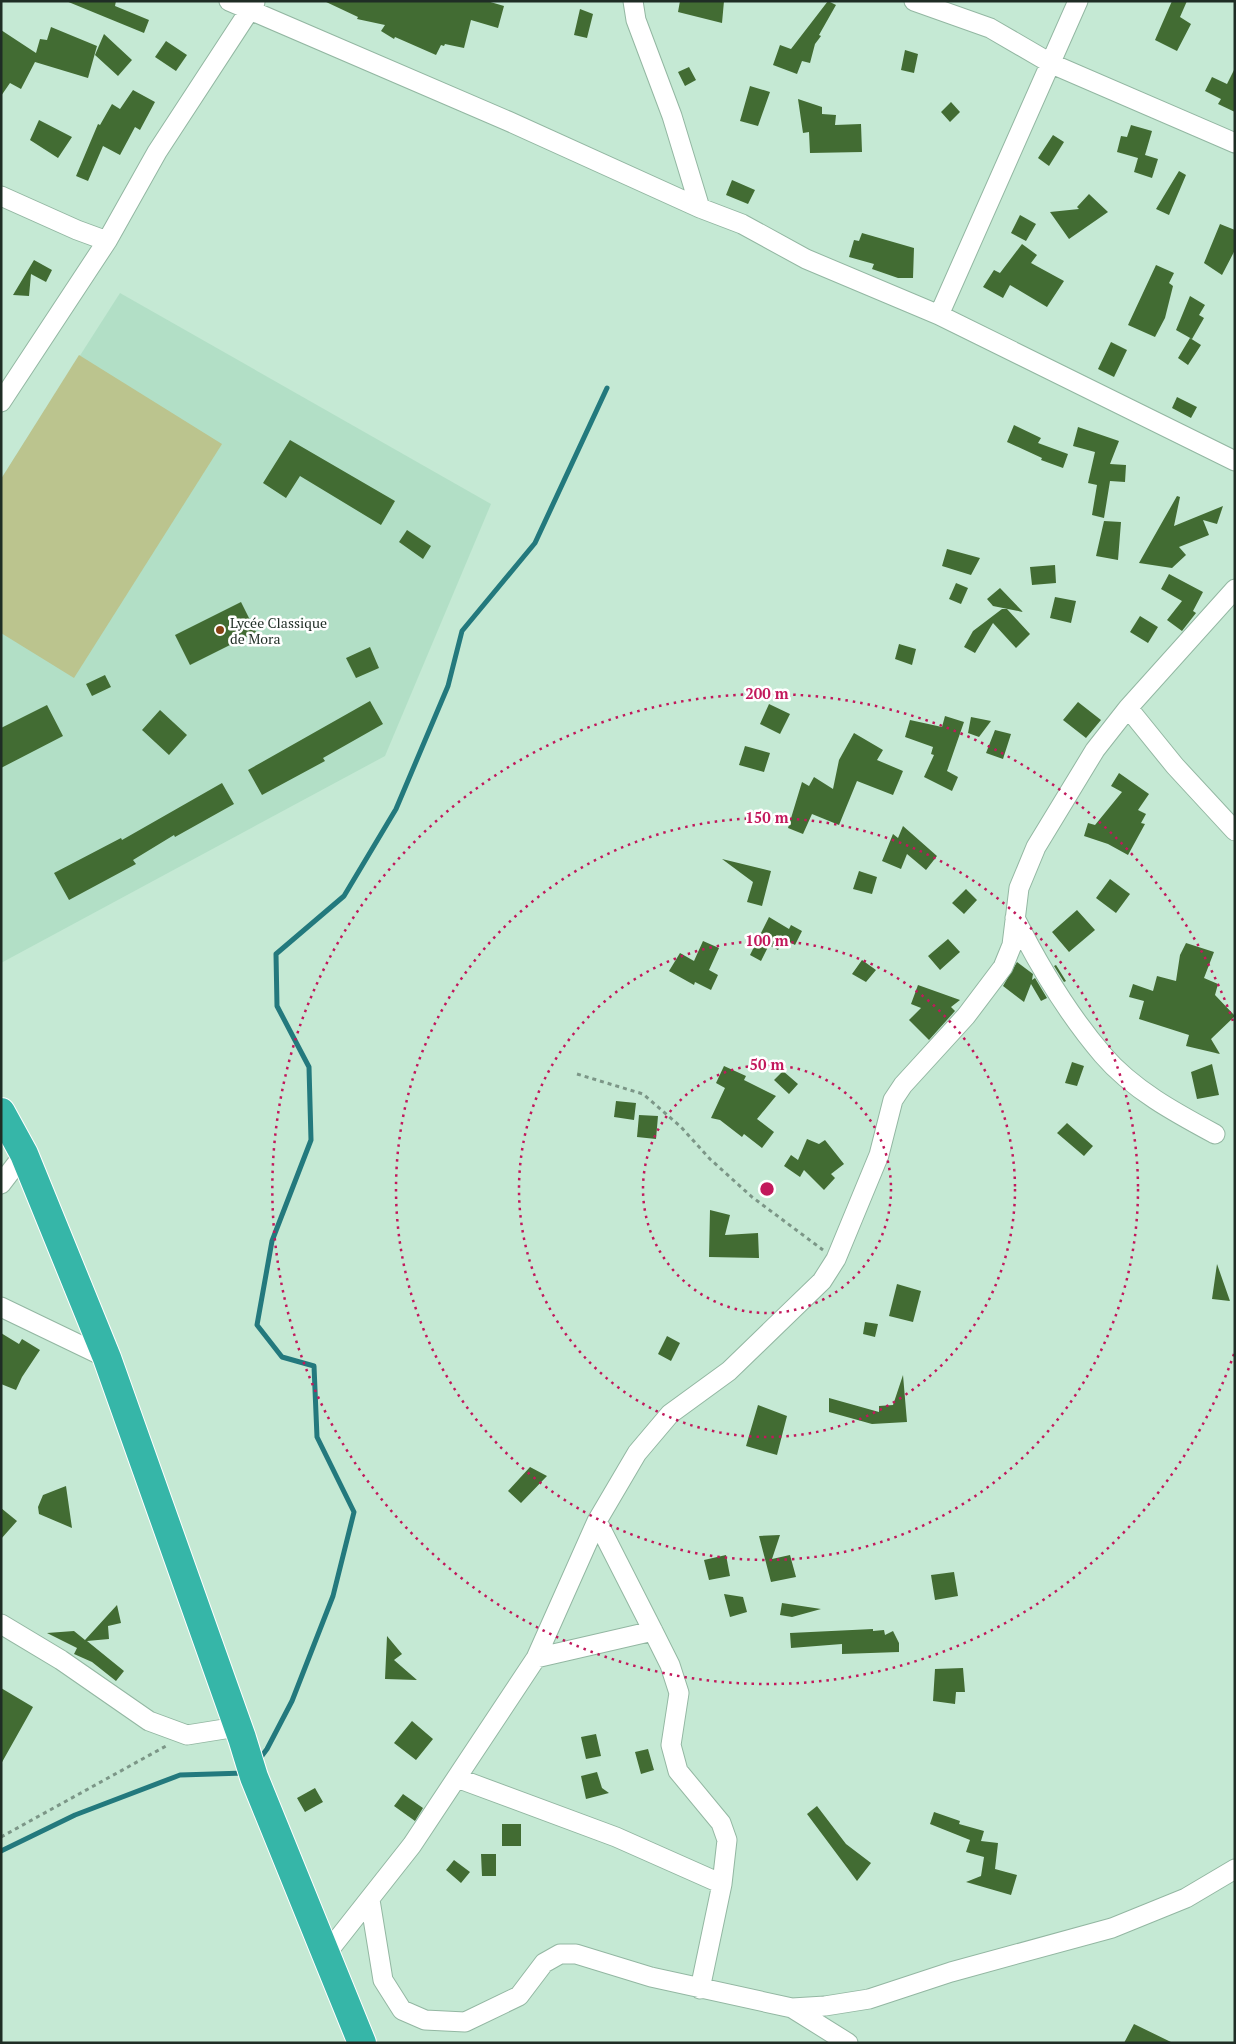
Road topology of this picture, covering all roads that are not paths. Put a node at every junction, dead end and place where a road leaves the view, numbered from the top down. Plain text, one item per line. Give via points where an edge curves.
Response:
1 (229, 1) edge
2 (633, 1) edge
3 (914, 1) edge
4 (1078, 1) edge
5 (252, 6) edge
6 (1052, 64) junction
7 (1235, 143) edge
8 (1, 196) edge
9 (700, 208) junction
10 (107, 241) junction
11 (938, 315) junction
12 (1, 402) edge
13 (1235, 461) edge
14 (1235, 589) edge
15 (1128, 708) junction
16 (1235, 830) edge
17 (1015, 918) junction
18 (1, 1112) edge
19 (1215, 1134) dead end
20 (24, 1154) junction
21 (1, 1184) edge
22 (1, 1307) edge
23 (107, 1358) junction
24 (597, 1521) junction
25 (1, 1624) edge
26 (654, 1631) junction
27 (536, 1658) junction
28 (240, 1733) junction
29 (457, 1778) junction
30 (1235, 1870) edge
31 (722, 1884) junction
32 (370, 1900) junction
33 (326, 1954) junction
34 (700, 1989) junction
35 (792, 2008) junction
36 (362, 2043) edge
37 (848, 2043) edge

1 - 5 street
2 - 9 street via 636,20 672,116
3 - 6 street via 990,28
4 - 6 street
5 - 9 street
5 - 10 street via 158,152
6 - 7 street
6 - 11 street
8 - 10 street
9 - 11 street via 742,224 806,259
10 - 12 street
11 - 13 street
14 - 15 street
15 - 16 street via 1175,766
15 - 17 street via 1095,750 1036,847 1019,888
17 - 19 street via 1039,966 1104,1056 1175,1113
17 - 24 street via 1012,945 993,983 892,1100 879,1155 836,1259 822,1281 729,1371 670,1414 637,1453
18 - 20 highway
20 - 21 street
20 - 23 highway
22 - 23 street
23 - 28 highway
24 - 26 street
24 - 27 street
25 - 28 street via 61,1660 149,1722 186,1735
26 - 27 street
26 - 31 street via 679,1693 672,1745 678,1770 722,1823 727,1840
27 - 29 street
28 - 33 highway via 254,1777
29 - 31 street via 616,1837
29 - 32 street
30 - 35 street via 1186,1898 1112,1928 951,1972 869,1999
31 - 34 street
32 - 33 street
32 - 34 street via 383,1980 402,2010 425,2020 465,2022 492,2010 519,1996 544,1963 560,1954 576,1954
33 - 36 highway
34 - 35 street
35 - 37 street

